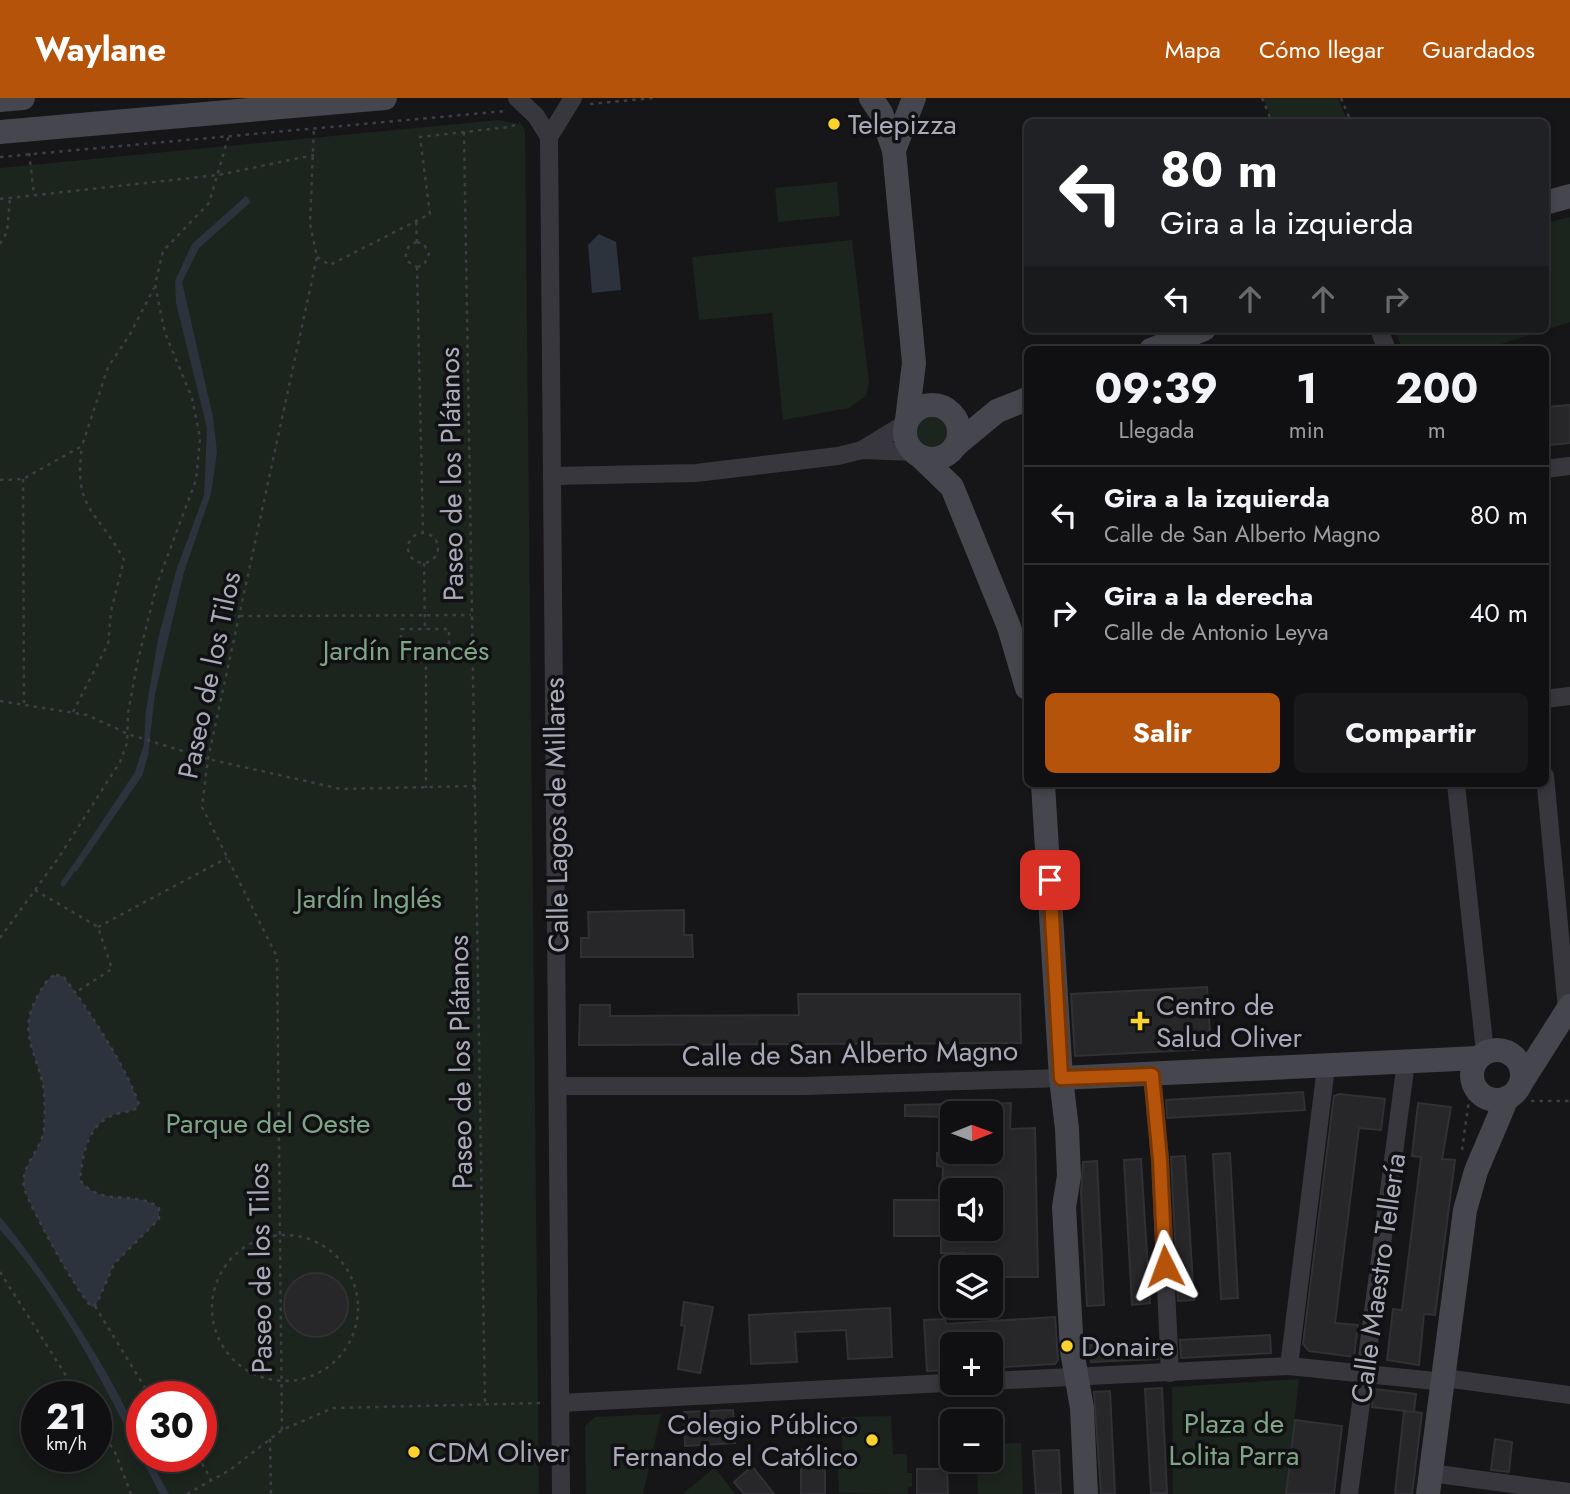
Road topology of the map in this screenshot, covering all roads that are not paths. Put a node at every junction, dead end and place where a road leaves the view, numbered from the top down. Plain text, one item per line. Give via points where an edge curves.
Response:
1 (23, 98) edge
2 (385, 98) edge
3 (871, 98) edge
4 (914, 98) edge
5 (0, 100) edge
6 (570, 102) edge
7 (527, 108) edge
8 (0, 132) edge
9 (549, 137) junction
10 (894, 150) junction
11 (1570, 196) edge
12 (1549, 202) edge
13 (1194, 333) edge
14 (1161, 346) edge
15 (914, 363) junction
16 (1024, 400) edge
17 (943, 407) junction
18 (997, 411) junction
19 (907, 421) junction
20 (955, 447) junction
21 (862, 450) junction
22 (918, 455) junction
23 (1570, 466) edge
24 (1549, 469) edge
25 (553, 476) junction
26 (952, 487) junction
27 (1024, 678) edge
28 (1570, 696) edge
29 (1549, 699) edge
30 (1043, 787) edge
31 (1456, 787) edge
32 (1546, 787) edge
33 (1569, 1011) edge
34 (1559, 1041) edge
35 (1485, 1060) junction
36 (1406, 1062) junction
37 (1326, 1067) junction
38 (1152, 1075) junction
39 (1061, 1078) junction
40 (559, 1086) junction
41 (1513, 1093) junction
42 (1289, 1367) junction
43 (1170, 1373) junction
44 (1365, 1373) junction
45 (1076, 1376) junction
46 (1003, 1380) edge
47 (1443, 1380) junction
48 (940, 1383) edge
49 (1570, 1395) edge
50 (560, 1403) junction
51 (1429, 1483) edge
52 (1570, 1492) edge
53 (561, 1494) edge
54 (1086, 1494) edge
55 (1349, 1494) edge

1 - 5 street
2 - 8 street
3 - 10 street
4 - 10 street
6 - 9 street
7 - 9 street
9 - 25 street, Calle Lagos de Millares
10 - 15 street
11 - 12 street
13 - 14 street
15 - 17 street
15 - 19 street
16 - 18 street
17 - 18 street
17 - 19 street via 920,407
17 - 20 street via 959,430
18 - 20 street
19 - 21 street
19 - 22 street via 906,439
20 - 22 street via 939,459
20 - 26 street
21 - 22 street
21 - 25 street via 696,474
22 - 26 street
23 - 24 street
25 - 40 street, Calle Lagos de Millares
26 - 27 street via 1009,627
28 - 29 street
30 - 39 street
31 - 35 street
32 - 33 street
33 - 34 street
34 - 35 street, Calle de San Alberto Magno
34 - 41 street
35 - 36 street, Calle de San Alberto Magno
35 - 41 street via 1519,1063
35 - 41 street via 1476,1089 1488,1100
36 - 37 street, Calle de San Alberto Magno
36 - 44 street, Calle Maestro Tellería
37 - 38 street, Calle de San Alberto Magno
37 - 42 street
38 - 39 street, Calle de San Alberto Magno
38 - 43 street
39 - 40 street, Calle de San Alberto Magno via 805,1086
39 - 45 street
40 - 50 street, Calle Lagos de Millares
41 - 47 street via 1469,1190
42 - 43 street
42 - 44 street
43 - 45 street
44 - 47 street
44 - 55 street, Calle Maestro Tellería
45 - 46 street
45 - 54 street
47 - 49 street
47 - 51 street
48 - 50 street
50 - 53 street, Calle Lagos de Millares
51 - 52 street

